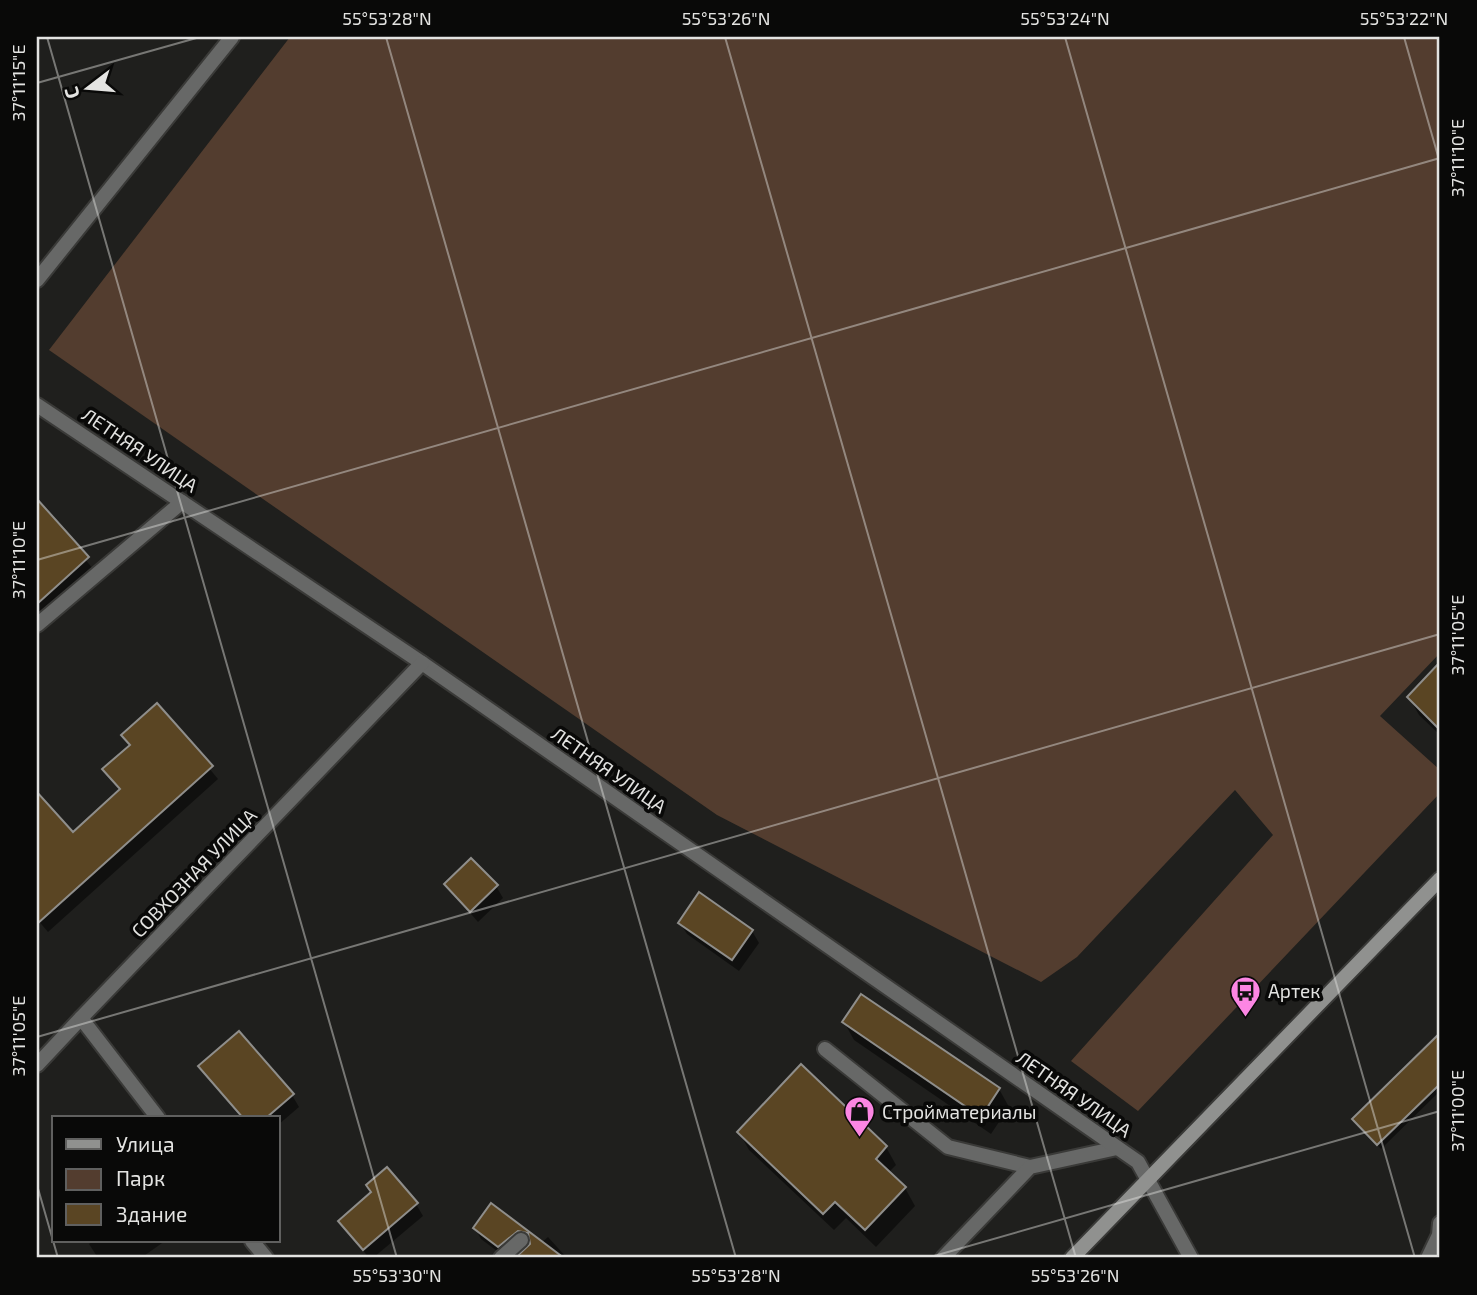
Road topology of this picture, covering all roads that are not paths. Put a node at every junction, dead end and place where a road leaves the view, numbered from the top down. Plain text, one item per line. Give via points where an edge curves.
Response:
1 (232, 37) edge
2 (37, 280) edge
3 (37, 404) edge
4 (182, 502) junction
5 (37, 625) edge
6 (422, 663) junction
7 (1440, 879) edge
8 (81, 1018) junction
9 (825, 1049) dead end
10 (37, 1065) edge
11 (156, 1116) edge
12 (1117, 1149) junction
13 (1030, 1167) junction
14 (1146, 1180) junction
15 (1440, 1223) edge
16 (521, 1240) dead end
17 (253, 1242) edge
18 (266, 1258) edge
19 (501, 1258) edge
20 (943, 1258) edge
21 (1072, 1258) edge
22 (1191, 1258) edge
23 (1427, 1258) edge

1 - 2 street
3 - 4 street, ЛЕТНЯЯ УЛИЦА
4 - 5 street
4 - 6 street, ЛЕТНЯЯ УЛИЦА
6 - 8 street, СОВХОЗНАЯ УЛИЦА
6 - 12 street, ЛЕТНЯЯ УЛИЦА
7 - 14 street
8 - 10 street, СОВХОЗНАЯ УЛИЦА
8 - 11 street
9 - 13 street via 948,1147
12 - 13 street
12 - 14 street, ЛЕТНЯЯ УЛИЦА via 1138,1163
13 - 20 street
14 - 21 street
14 - 22 street, ЛЕТНЯЯ УЛИЦА
15 - 23 street
16 - 19 street
17 - 18 street

